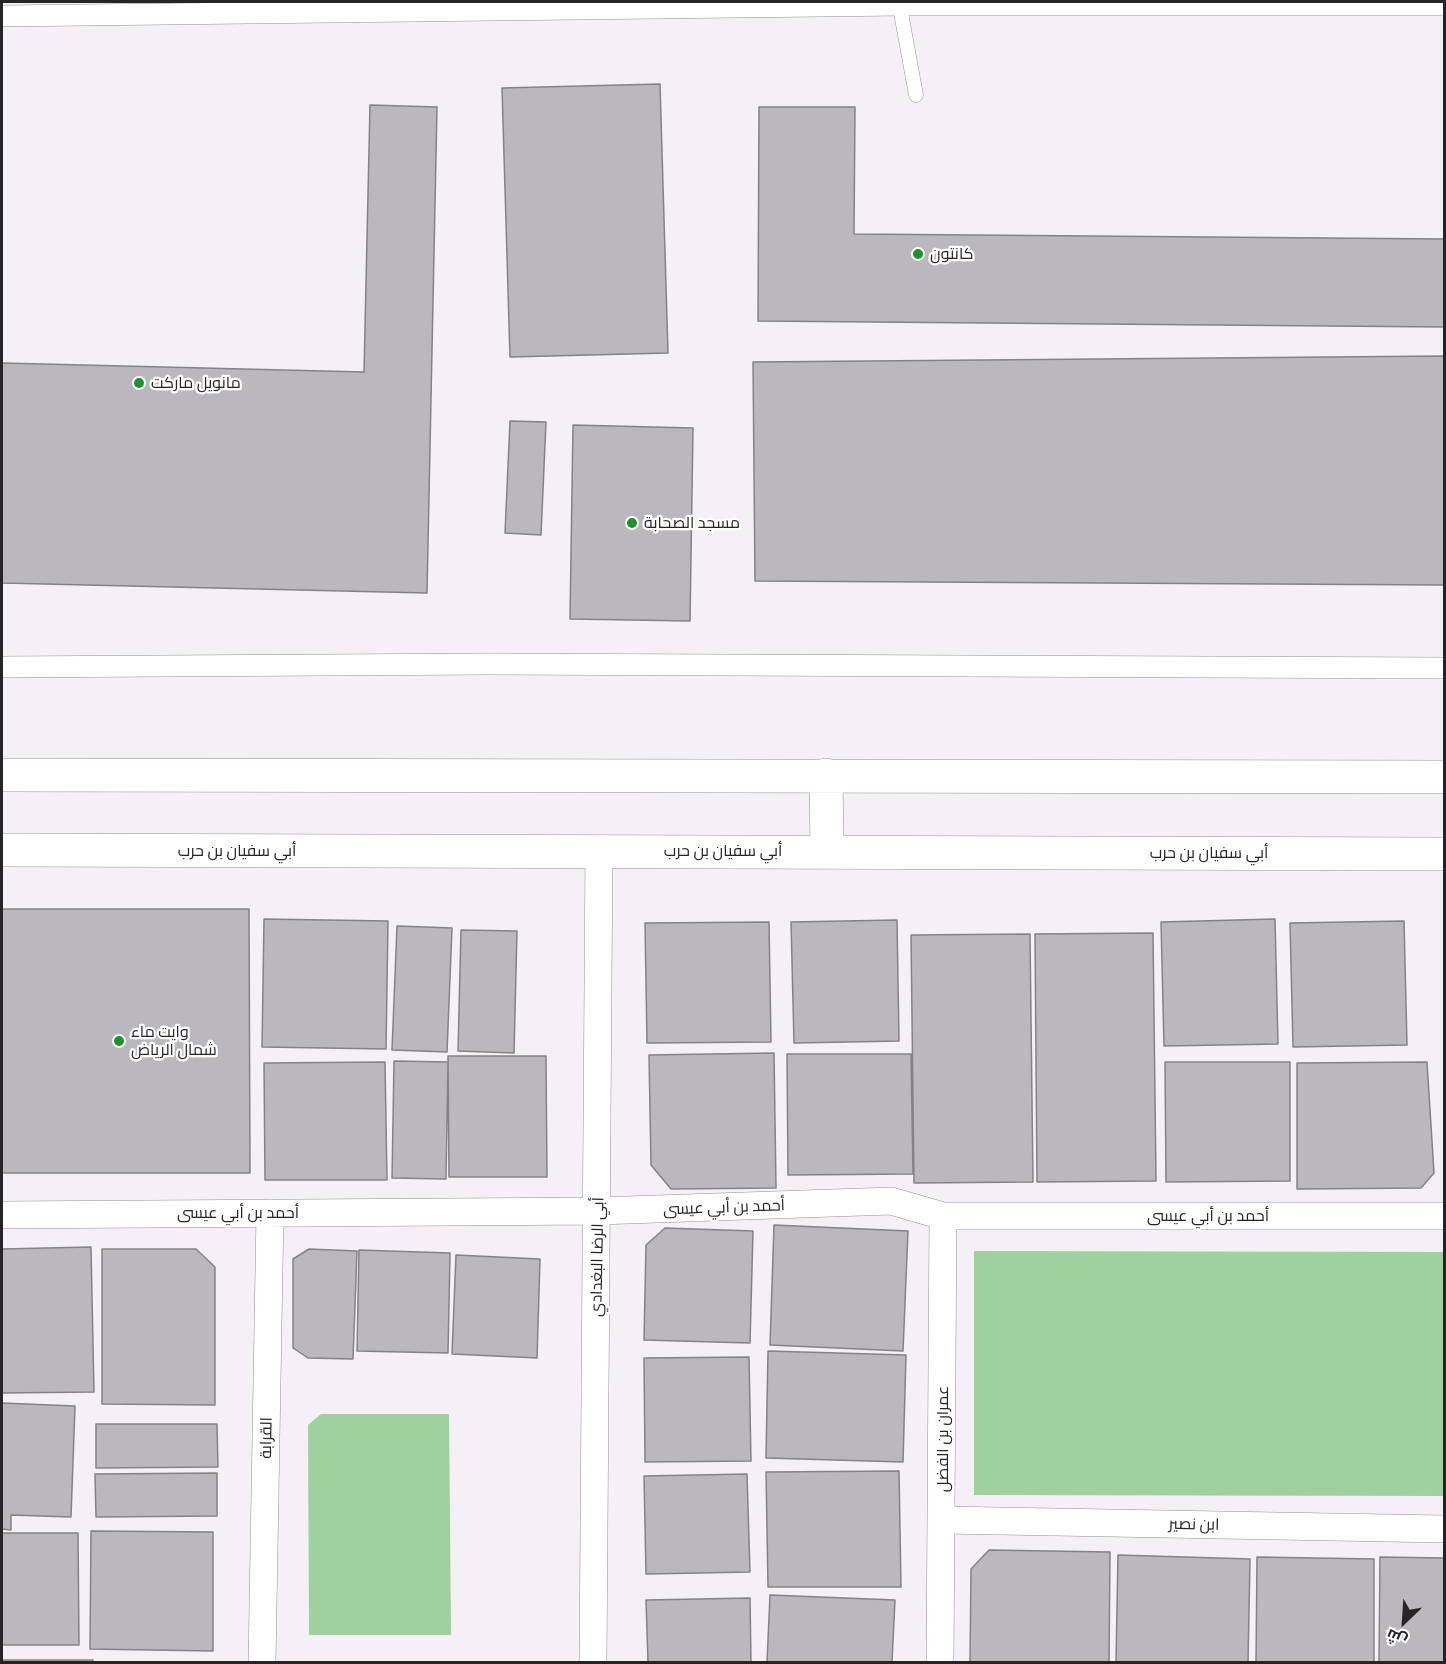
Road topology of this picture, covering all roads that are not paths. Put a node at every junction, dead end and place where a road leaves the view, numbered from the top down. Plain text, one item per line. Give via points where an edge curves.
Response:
1 (900, 3) edge
2 (1444, 4) edge
3 (2, 16) edge
4 (916, 95) dead end
5 (2, 667) edge
6 (1444, 668) edge
7 (826, 775) junction
8 (2, 776) edge
9 (1444, 777) edge
10 (2, 850) edge
11 (599, 851) junction
12 (827, 851) junction
13 (1444, 854) edge
14 (598, 1211) junction
15 (270, 1213) junction
16 (2, 1215) edge
17 (943, 1216) junction
18 (1444, 1216) edge
19 (943, 1520) junction
20 (1444, 1529) edge
21 (262, 1662) edge
22 (593, 1662) edge
23 (940, 1662) edge

1 - 2 street
1 - 3 street
1 - 4 lane
5 - 6 street via 488,664
7 - 8 street
7 - 9 street
7 - 12 street
10 - 11 street, أبي سفيان بن حرب
11 - 12 street, أبي سفيان بن حرب
11 - 14 street, أبي الرضا البغدادي
12 - 13 street, أبي سفيان بن حرب
14 - 15 street, أحمد بن أبي عيسى
14 - 17 street, أحمد بن أبي عيسى via 891,1202
14 - 22 street, أبي الرضا البغدادي
15 - 16 street, أحمد بن أبي عيسى
15 - 21 street, القرابة
17 - 18 street, أحمد بن أبي عيسى
17 - 19 street, عمران بن الفضل
19 - 20 street, ابن نصير
19 - 23 street, عمران بن الفضل

